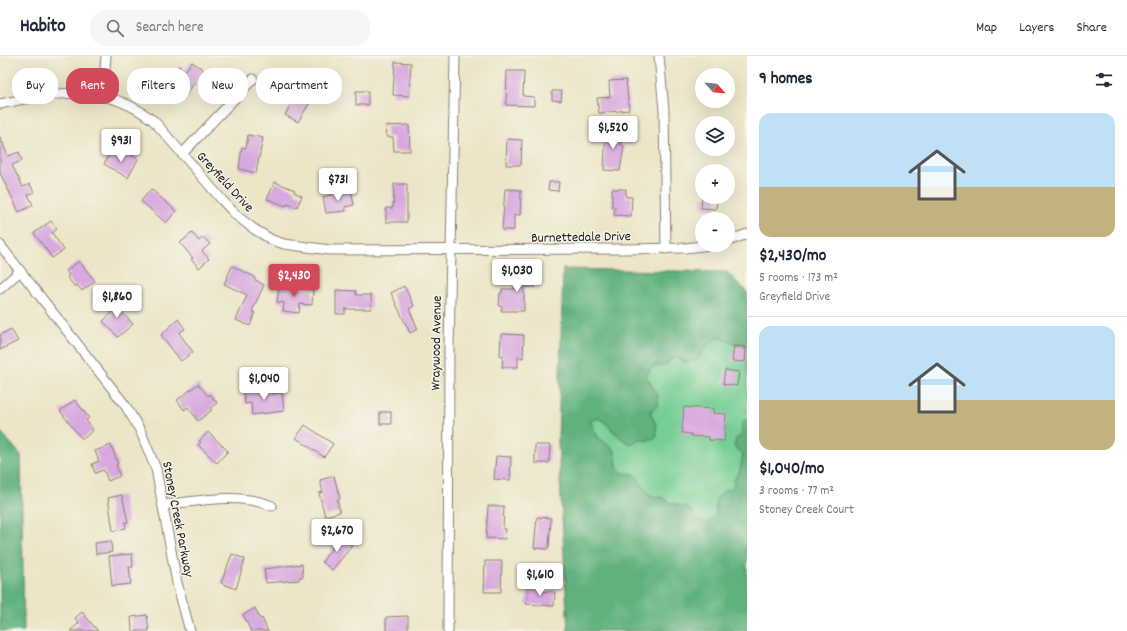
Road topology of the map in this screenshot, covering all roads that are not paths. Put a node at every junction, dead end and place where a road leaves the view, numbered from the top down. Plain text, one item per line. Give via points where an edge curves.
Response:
1 (106, 56) edge
2 (455, 56) edge
3 (659, 56) edge
4 (105, 68) edge
5 (253, 79) dead end
6 (66, 93) edge
7 (119, 100) edge
8 (0, 104) edge
9 (182, 154) junction
10 (747, 234) edge
11 (735, 238) edge
12 (0, 245) edge
13 (695, 246) edge
14 (451, 249) junction
15 (666, 249) junction
16 (19, 272) junction
17 (0, 289) edge
18 (163, 505) junction
19 (272, 506) dead end
20 (190, 631) edge
21 (448, 631) edge

1 - 4 street
2 - 14 street, Wraywood Avenue
3 - 15 street via 664,110
5 - 9 street
6 - 8 street, Greyfield Drive via 40,95
7 - 9 street, Greyfield Drive via 142,112 154,122
9 - 14 street, Greyfield Drive via 237,216 272,240 303,248 330,250
10 - 11 street
12 - 16 street, Stoney Creek Parkway
13 - 15 street, Burnettedale Drive
14 - 15 street, Burnettedale Drive
14 - 21 street, Wraywood Avenue
16 - 17 street
16 - 18 street, Stoney Creek Parkway via 125,405 148,447 156,469
18 - 19 street via 229,498 259,501
18 - 20 street, Stoney Creek Parkway via 177,583

